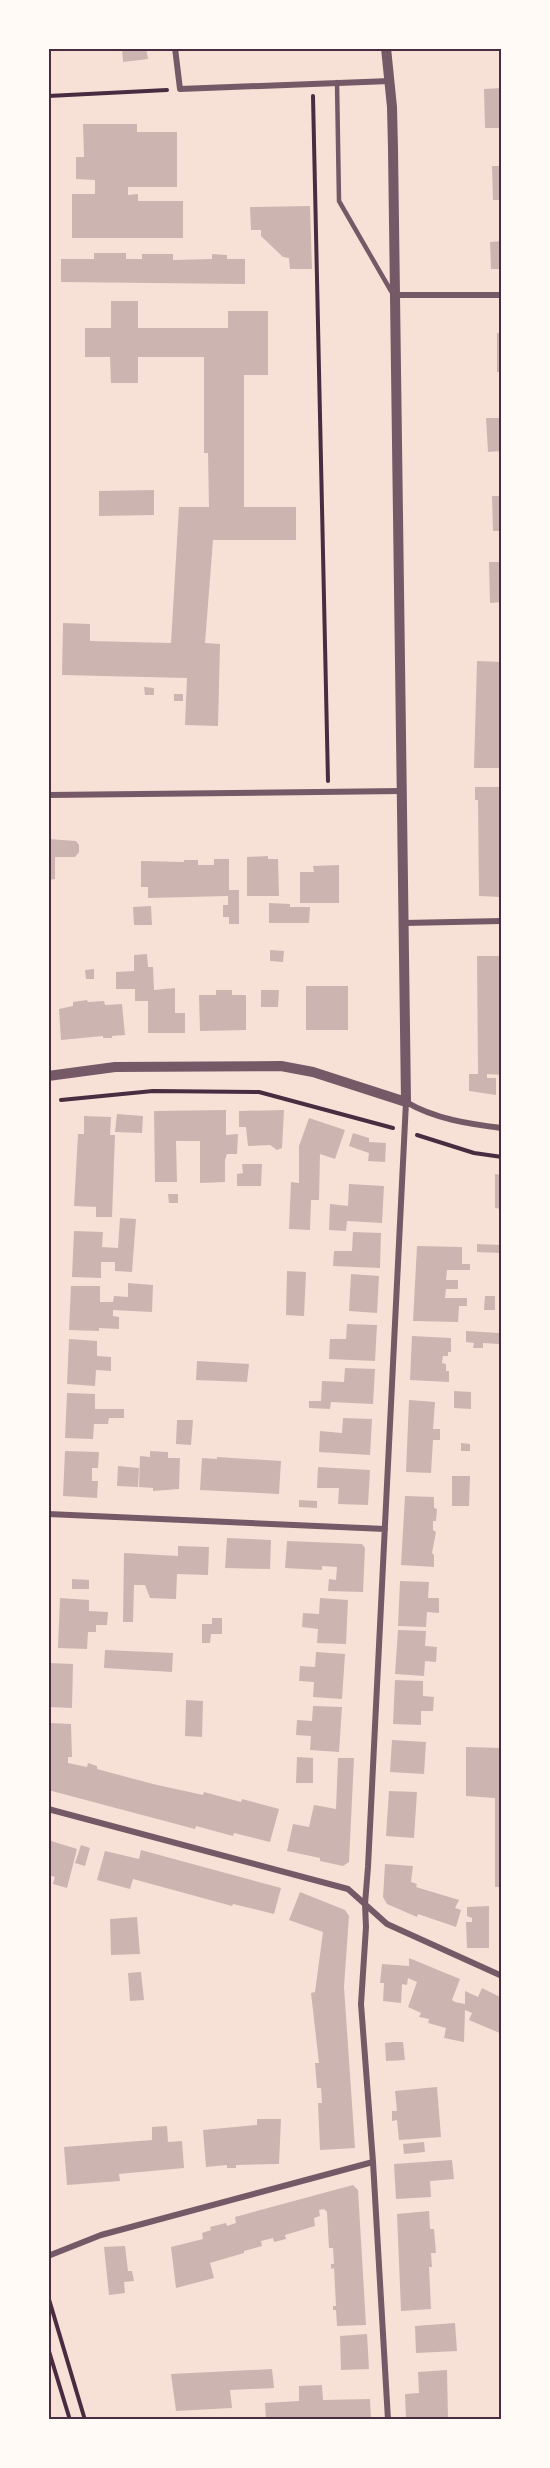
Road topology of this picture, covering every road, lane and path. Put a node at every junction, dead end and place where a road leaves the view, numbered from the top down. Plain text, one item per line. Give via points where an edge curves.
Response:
1 (175, 48) edge
2 (387, 48) edge
3 (390, 81) junction
4 (337, 82) junction
5 (312, 83) junction
6 (180, 89) junction
7 (48, 96) edge
8 (394, 295) junction
9 (502, 295) edge
10 (402, 791) junction
11 (329, 792) junction
12 (48, 795) edge
13 (502, 921) edge
14 (404, 923) junction
15 (48, 1076) edge
16 (48, 1090) edge
17 (50, 1101) junction
18 (406, 1102) junction
19 (502, 1128) edge
20 (405, 1131) junction
21 (48, 1143) edge
22 (502, 1157) edge
23 (48, 1514) edge
24 (386, 1529) junction
25 (48, 1809) edge
26 (364, 1904) junction
27 (502, 1976) edge
28 (374, 2162) junction
29 (48, 2256) edge
30 (48, 2296) edge
31 (48, 2348) edge
32 (70, 2420) edge
33 (85, 2420) edge
34 (388, 2420) edge

1 - 6 street
2 - 3 street
3 - 4 street
3 - 8 street
4 - 5 street
4 - 8 lane via 339,201
5 - 6 street
5 - 11 path
6 - 7 path
8 - 9 street
8 - 10 street
10 - 11 street
10 - 14 street
11 - 12 street
13 - 14 street
14 - 18 street
15 - 18 street via 115,1067 280,1066 313,1072
16 - 17 street
17 - 20 path via 153,1091 259,1092
17 - 21 street
18 - 19 street via 446,1118
18 - 20 street
20 - 22 path via 474,1153
20 - 24 street
23 - 24 street
24 - 26 street
25 - 26 street via 348,1889
26 - 27 street via 387,1924
26 - 28 street via 361,2004
28 - 29 street via 100,2235
28 - 34 street
30 - 33 path
31 - 32 path

